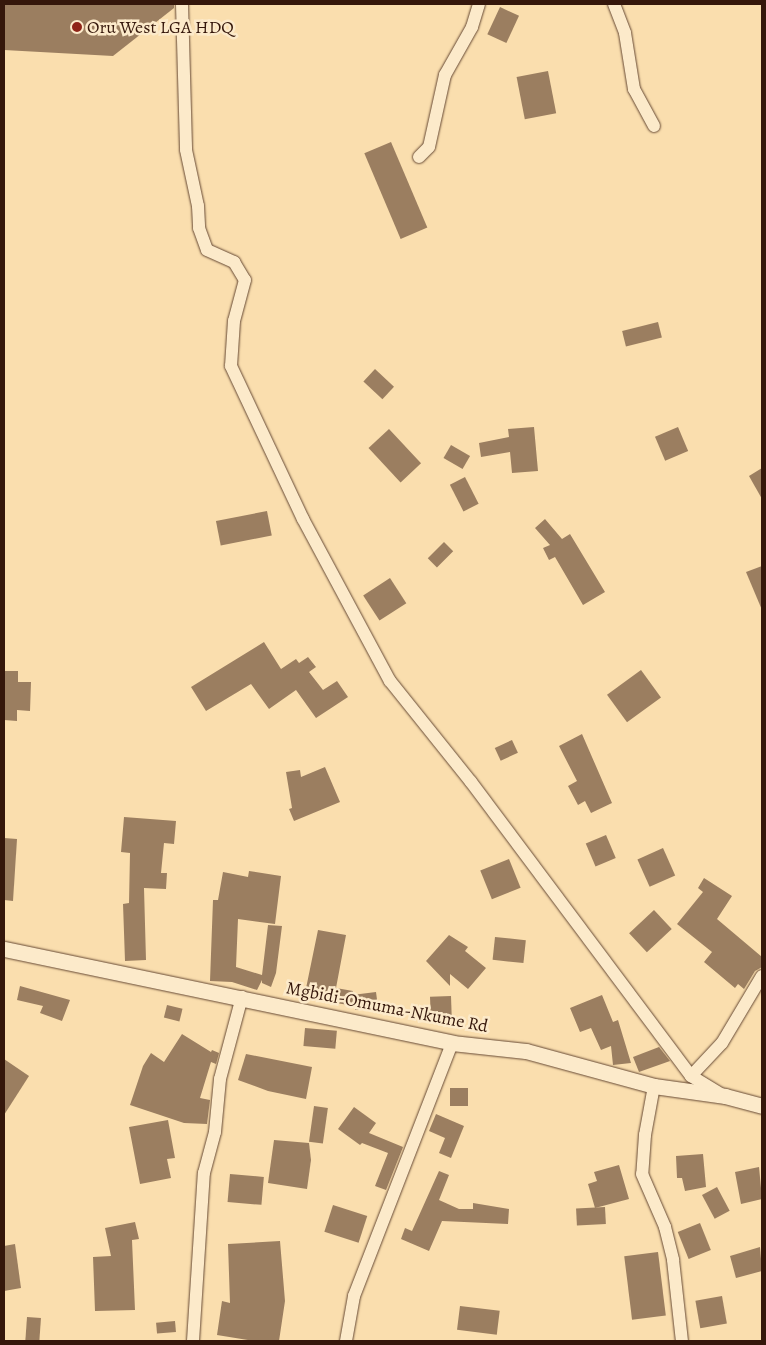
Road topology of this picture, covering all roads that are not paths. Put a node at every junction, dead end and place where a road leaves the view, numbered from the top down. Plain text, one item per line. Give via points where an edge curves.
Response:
1 (182, 4) edge
2 (479, 4) edge
3 (614, 4) edge
4 (654, 126) dead end
5 (420, 156) dead end
6 (4, 949) edge
7 (762, 976) edge
8 (242, 997) junction
9 (452, 1043) junction
10 (691, 1076) junction
11 (654, 1086) junction
12 (725, 1096) junction
13 (762, 1106) edge
14 (192, 1341) edge
15 (346, 1341) edge
16 (682, 1341) edge

1 - 10 street via 186,150 198,206 199,228 207,250 234,262 246,280 234,321 231,366 303,519 390,681 471,782
2 - 5 street via 472,27 446,76 429,147
3 - 4 street via 625,33 634,89
6 - 8 street, Mgbidi-Omuma-Nkume Rd
7 - 10 street via 722,1043
8 - 9 street, Mgbidi-Omuma-Nkume Rd
8 - 14 street via 220,1079 215,1132 204,1173
9 - 11 street, Mgbidi-Omuma-Nkume Rd via 526,1051
9 - 15 street via 354,1296
10 - 12 street
11 - 12 street, Mgbidi-Omuma-Nkume Rd
11 - 16 street via 642,1174 665,1227 673,1260
12 - 13 street, Mgbidi-Omuma-Nkume Rd

